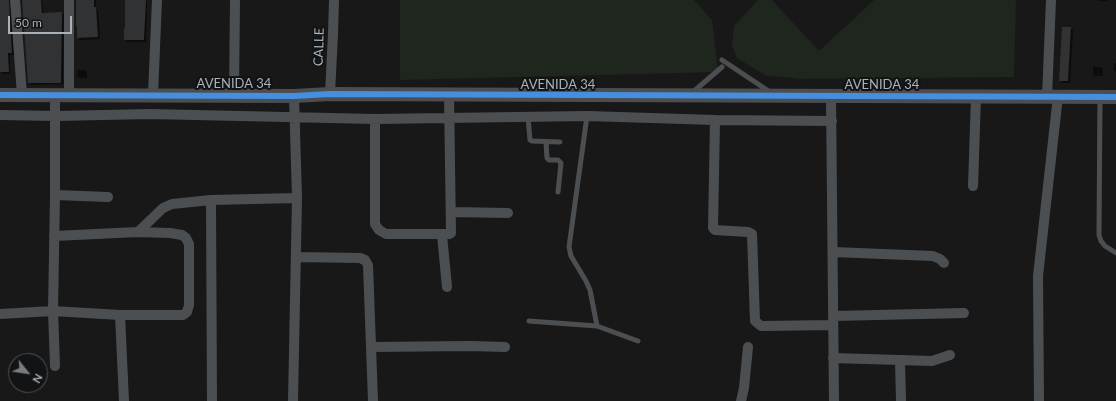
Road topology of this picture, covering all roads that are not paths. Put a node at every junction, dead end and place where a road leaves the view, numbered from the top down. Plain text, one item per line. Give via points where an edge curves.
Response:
1 (14, 0) edge
2 (69, 0) edge
3 (157, 0) edge
4 (235, 0) edge
5 (334, 0) edge
6 (1051, 0) edge
7 (722, 60) dead end
8 (722, 67) dead end
9 (330, 94) junction
10 (0, 95) edge
11 (22, 95) junction
12 (62, 95) junction
13 (153, 95) junction
14 (234, 95) junction
15 (449, 95) junction
16 (294, 96) junction
17 (688, 96) junction
18 (776, 96) junction
19 (831, 96) junction
20 (976, 97) junction
21 (1052, 97) junction
22 (1100, 97) junction
23 (1116, 97) edge
24 (0, 115) edge
25 (56, 116) junction
26 (587, 116) junction
27 (528, 117) junction
28 (295, 118) junction
29 (450, 118) junction
30 (375, 119) junction
31 (715, 120) junction
32 (832, 121) junction
33 (546, 142) junction
34 (560, 142) dead end
35 (973, 186) dead end
36 (558, 192) dead end
37 (55, 195) junction
38 (108, 197) dead end
39 (297, 198) junction
40 (211, 200) junction
41 (451, 212) junction
42 (508, 214) dead end
43 (138, 232) junction
44 (442, 235) junction
45 (54, 236) junction
46 (834, 252) junction
47 (1116, 253) edge
48 (296, 257) junction
49 (944, 263) dead end
50 (447, 287) dead end
51 (53, 311) junction
52 (964, 313) dead end
53 (0, 314) edge
54 (120, 314) junction
55 (529, 321) dead end
56 (833, 321) junction
57 (596, 326) junction
58 (638, 341) dead end
59 (371, 347) junction
60 (505, 347) dead end
61 (748, 347) dead end
62 (950, 355) dead end
63 (833, 358) junction
64 (900, 360) junction
65 (55, 366) dead end
66 (124, 401) edge
67 (212, 401) edge
68 (293, 401) edge
69 (373, 401) edge
70 (741, 401) edge
71 (834, 401) edge
72 (901, 401) edge
73 (1039, 401) edge

1 - 11 street
2 - 12 street
3 - 13 street
4 - 14 street
5 - 9 street, CALLE
6 - 21 street
7 - 18 lane
8 - 17 lane
9 - 15 street, AVENIDA 34
9 - 16 street, AVENIDA 34
10 - 11 street, AVENIDA 34
11 - 12 street, AVENIDA 34
12 - 13 street, AVENIDA 34
12 - 25 street
13 - 14 street, AVENIDA 34
14 - 16 street, AVENIDA 34
15 - 17 street, AVENIDA 34
15 - 29 street
16 - 28 street
17 - 18 street, AVENIDA 34
18 - 19 street, AVENIDA 34
19 - 20 street, AVENIDA 34
19 - 32 street
20 - 21 street, AVENIDA 34
20 - 35 street
21 - 22 street, AVENIDA 34
21 - 73 street via 1038,276
22 - 23 street, AVENIDA 34
22 - 47 lane via 1099,235 1105,246
24 - 25 street
25 - 28 street via 150,114
25 - 37 street
26 - 27 street
26 - 31 street
26 - 57 lane via 569,247 571,256 590,290
27 - 29 street
27 - 33 lane via 530,140
28 - 30 street
28 - 39 street
29 - 30 street
29 - 41 street
30 - 44 street via 376,227 386,234
31 - 32 street
31 - 56 street via 713,228 752,234 755,321 761,326
32 - 46 street
33 - 34 lane
33 - 36 lane via 546,158 561,163
37 - 38 street
37 - 45 street
39 - 40 street
39 - 48 street
40 - 43 street via 172,204 163,208
40 - 67 street
41 - 42 street
41 - 44 street via 451,233
43 - 45 street
43 - 54 street via 170,233 186,238 189,244 189,306 183,315
44 - 50 street
45 - 51 street
46 - 49 street via 934,256
46 - 56 street
48 - 59 street via 365,260 369,272
48 - 68 street
51 - 53 street
51 - 54 street
51 - 65 street
52 - 56 street
54 - 66 street
55 - 57 lane
56 - 63 street
57 - 58 lane
59 - 60 street
59 - 69 street
61 - 70 street
62 - 64 street via 932,361
63 - 64 street
63 - 71 street
64 - 72 street

